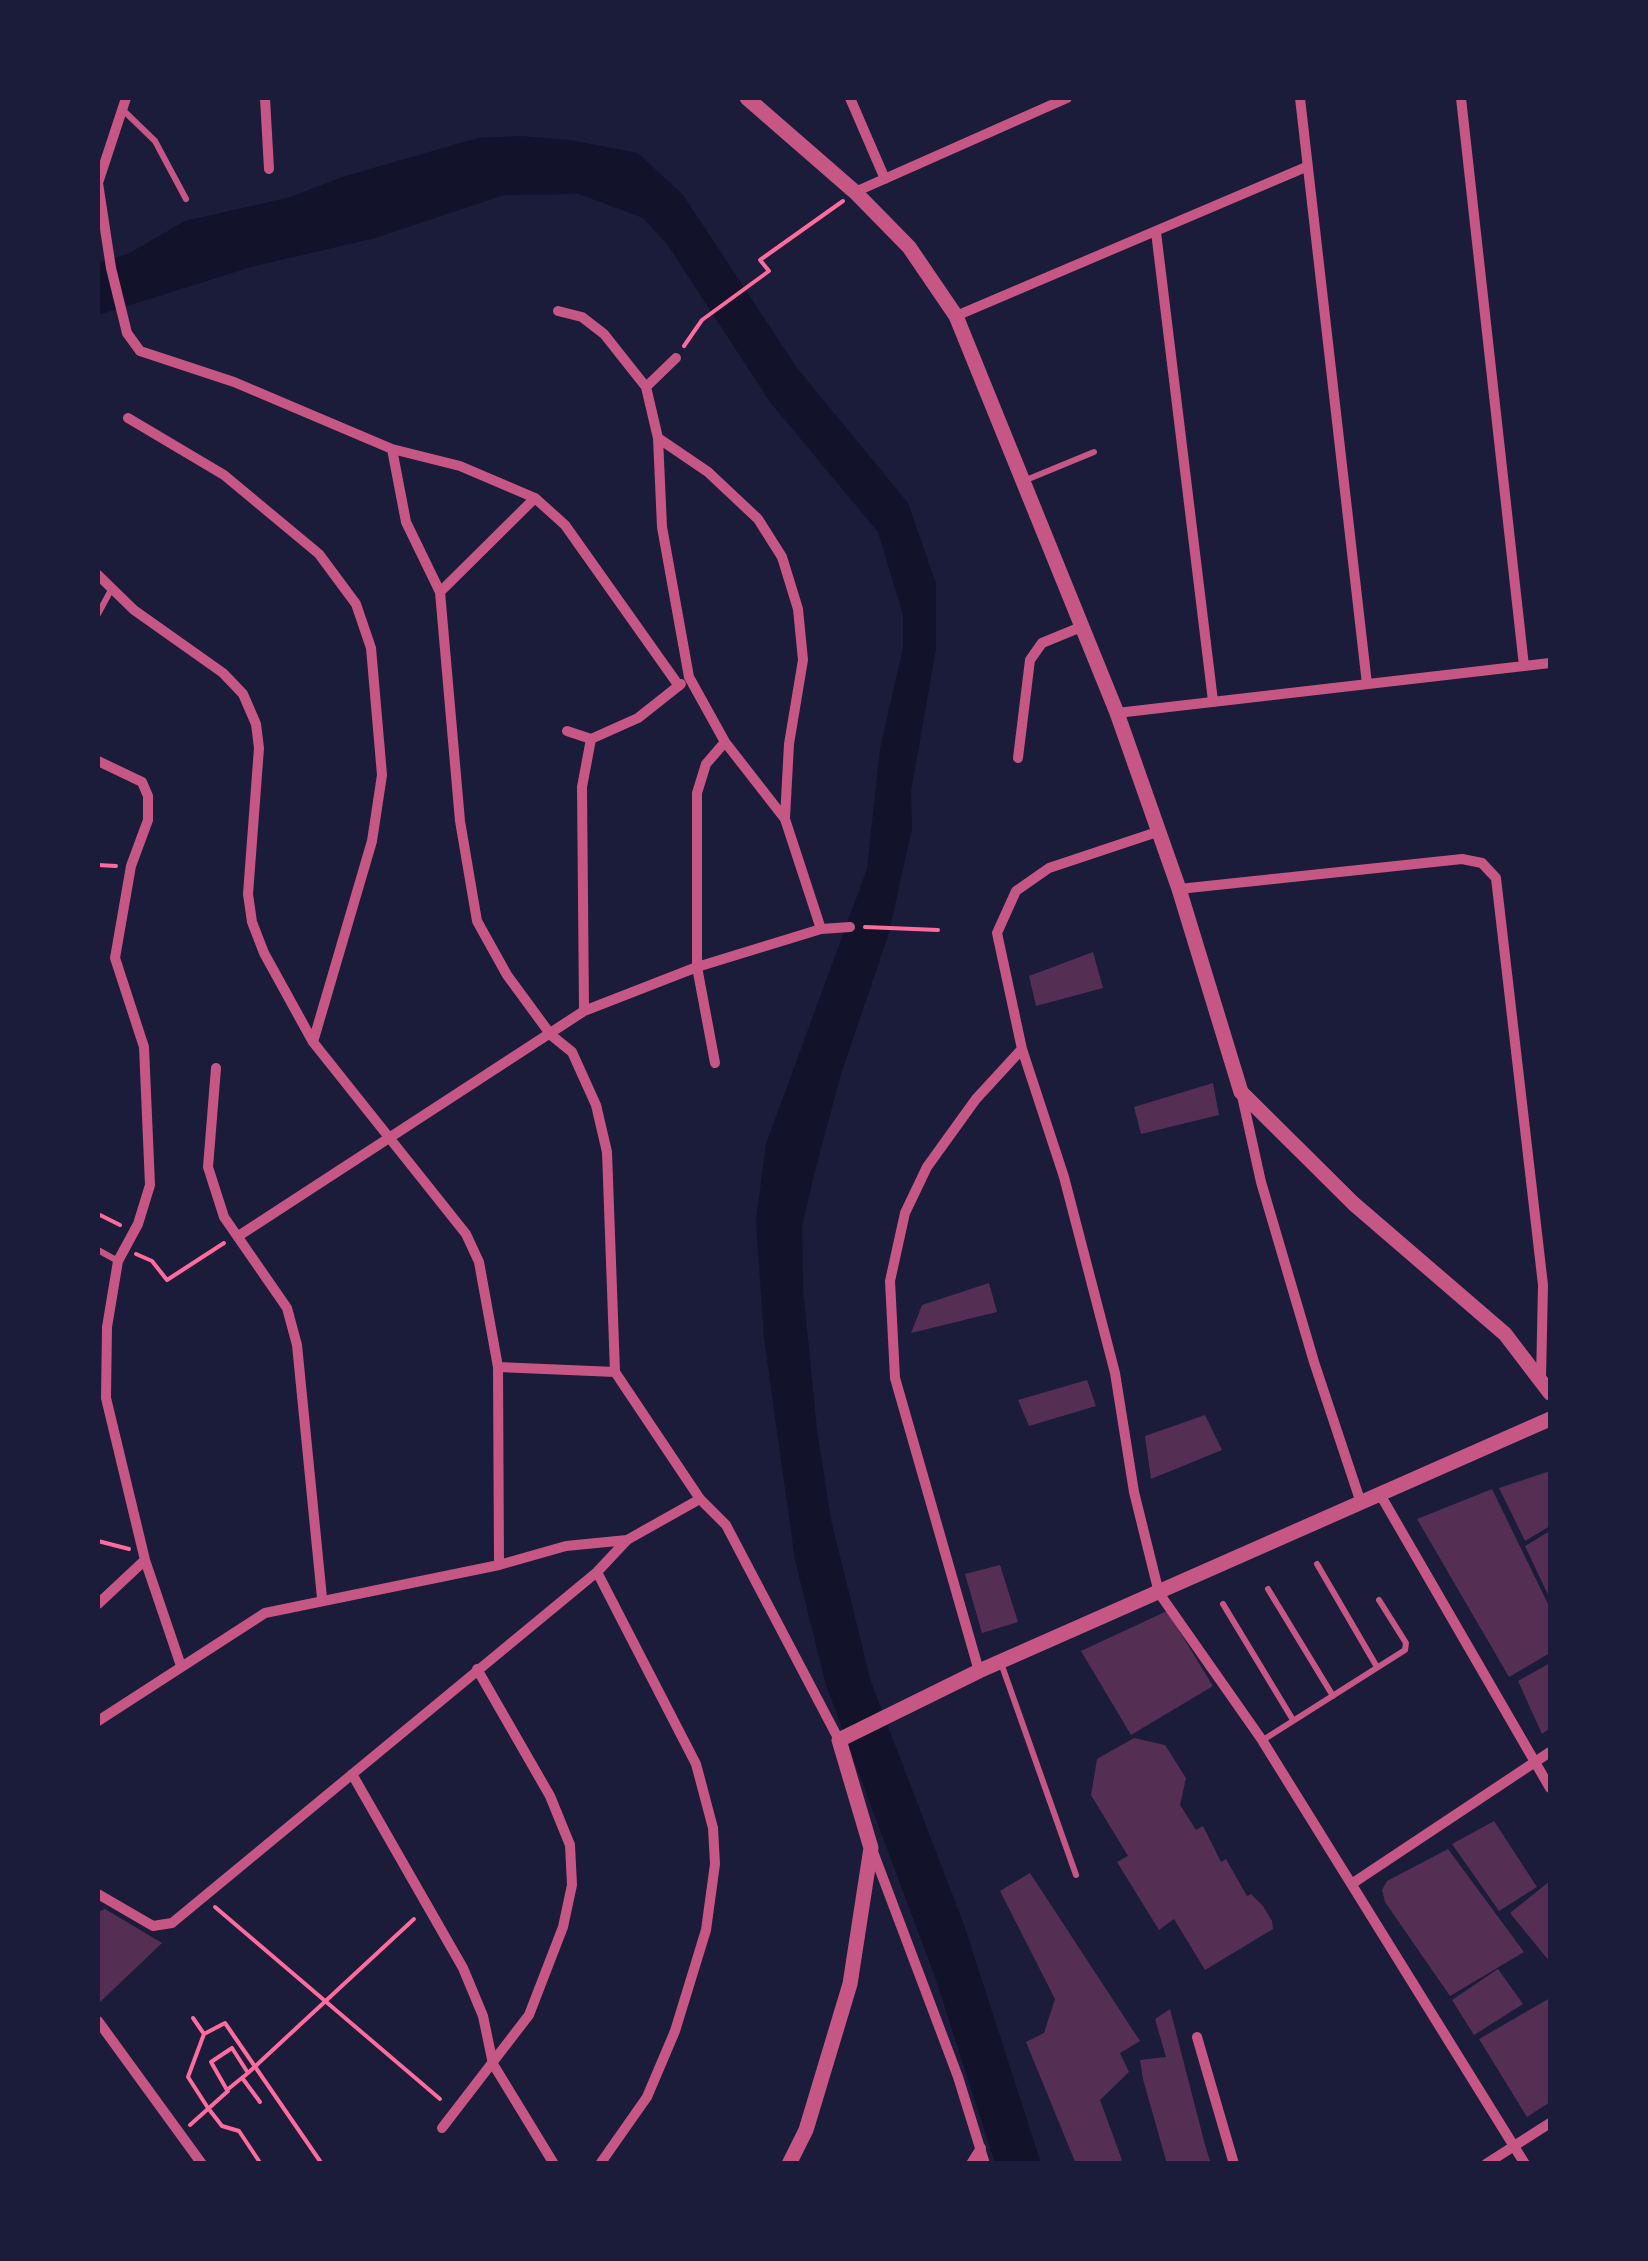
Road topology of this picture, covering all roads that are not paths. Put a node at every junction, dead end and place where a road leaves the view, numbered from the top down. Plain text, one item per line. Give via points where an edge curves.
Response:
1 (266, 98) edge
2 (746, 98) edge
3 (850, 98) edge
4 (1067, 98) edge
5 (1300, 98) edge
6 (1461, 98) edge
7 (124, 103) edge
8 (1306, 167) junction
9 (269, 169) dead end
10 (885, 179) junction
11 (855, 192) junction
12 (186, 199) dead end
13 (1156, 232) junction
14 (558, 312) dead end
15 (956, 316) junction
16 (676, 358) road end
17 (646, 386) junction
18 (128, 418) dead end
19 (658, 438) junction
20 (392, 449) junction
21 (1094, 452) dead end
22 (1024, 480) junction
23 (535, 498) junction
24 (98, 575) edge
25 (111, 590) junction
26 (440, 592) junction
27 (98, 614) edge
28 (1080, 627) junction
29 (1550, 663) edge
30 (1524, 666) junction
31 (689, 677) junction
32 (1367, 684) junction
33 (679, 686) junction
34 (1213, 701) junction
35 (1117, 713) junction
36 (567, 731) dead end
37 (590, 739) junction
38 (726, 742) junction
39 (1018, 758) dead end
40 (98, 761) edge
41 (784, 819) junction
42 (1160, 831) junction
43 (1179, 888) junction
44 (850, 926) road end
45 (821, 929) junction
46 (697, 967) junction
47 (584, 1011) junction
48 (551, 1035) junction
49 (313, 1042) junction
50 (1022, 1049) junction
51 (715, 1063) dead end
52 (216, 1068) dead end
53 (1241, 1092) junction
54 (389, 1135) junction
55 (240, 1235) junction
56 (98, 1250) edge
57 (118, 1261) junction
58 (102, 1326) edge
59 (498, 1367) junction
60 (615, 1372) junction
61 (1546, 1386) edge
62 (1550, 1419) edge
63 (1381, 1496) junction
64 (700, 1499) junction
65 (1360, 1503) junction
66 (627, 1540) junction
67 (144, 1556) junction
68 (1316, 1564) dead end
69 (500, 1565) junction
70 (597, 1572) junction
71 (1268, 1589) dead end
72 (1159, 1593) junction
73 (322, 1598) junction
74 (1379, 1600) dead end
75 (98, 1604) edge
76 (1223, 1604) dead end
77 (1001, 1661) junction
78 (181, 1666) junction
79 (1376, 1667) junction
80 (477, 1669) junction
81 (979, 1671) junction
82 (1333, 1696) junction
83 (1292, 1720) junction
84 (98, 1721) edge
85 (843, 1739) junction
86 (1262, 1740) junction
87 (1550, 1752) edge
88 (1534, 1763) junction
89 (352, 1774) junction
90 (1550, 1788) edge
91 (871, 1848) junction
92 (1076, 1875) dead end
93 (1353, 1883) junction
94 (98, 1894) edge
95 (98, 2022) edge
96 (1197, 2037) dead end
97 (493, 2064) junction
98 (1550, 2123) edge
99 (442, 2128) dead end
100 (1514, 2146) junction
101 (981, 2148) junction
102 (202, 2164) edge
103 (554, 2164) edge
104 (600, 2164) edge
105 (789, 2164) edge
106 (971, 2164) edge
107 (984, 2164) edge
108 (1234, 2164) edge
109 (1486, 2164) edge
110 (1525, 2164) edge

1 - 9 street
2 - 11 street
3 - 10 street
4 - 10 street
5 - 8 street
6 - 30 street
7 - 12 lane via 156,141
7 - 20 street via 98,182 127,333 140,351 234,382
8 - 13 street
8 - 32 street
10 - 11 street
11 - 15 street via 909,247
13 - 15 street
13 - 34 street
14 - 17 street via 582,317 604,334
15 - 22 street
16 - 17 street
17 - 19 street
18 - 49 street via 224,475 320,554 356,604 371,648 382,775 372,841
19 - 31 street via 662,527
19 - 41 street via 758,518 782,557 798,609 803,660
20 - 23 street via 460,466
20 - 26 street via 406,522
21 - 22 lane
22 - 28 street
23 - 26 street
23 - 33 street via 565,525
24 - 25 street
25 - 27 lane
25 - 49 street via 244,694 260,748 248,894 252,922
26 - 48 street via 460,822 477,921
28 - 35 street
28 - 39 street via 1042,643 1030,660
29 - 30 street
30 - 32 street
31 - 33 street
31 - 38 street
32 - 34 street
33 - 37 street via 638,718
34 - 35 street
35 - 42 street
36 - 37 street
37 - 47 street via 582,787
38 - 41 street
38 - 46 street via 706,764 698,793
40 - 57 street via 142,782 148,796 115,958 136,1012 148,1082 150,1185
41 - 45 street
42 - 43 street
42 - 50 street via 1049,868 1016,891 996,934
43 - 53 street
43 - 61 street via 1462,859 1482,863 1496,878 1542,1285
44 - 45 street
45 - 46 street
46 - 47 street
46 - 51 street
47 - 48 street
48 - 54 street
48 - 60 street via 586,1076 606,1152
49 - 54 street
50 - 72 street via 1101,1318
50 - 81 street via 928,1167 905,1213 890,1281 895,1378
52 - 55 street via 208,1167 224,1217
53 - 61 street via 1354,1204 1465,1296
53 - 65 street
54 - 55 street
54 - 59 street via 466,1234 479,1262
55 - 73 street via 287,1308 297,1345
56 - 57 lane
57 - 58 street
58 - 67 street via 106,1398
59 - 60 street
59 - 69 street
60 - 64 street
62 - 63 street
63 - 65 street
63 - 88 street
64 - 66 street
64 - 85 street via 726,1525
65 - 72 street
66 - 69 street via 566,1546
66 - 70 street
67 - 75 street
67 - 78 street
68 - 79 lane
69 - 73 street
70 - 80 street
70 - 104 street via 696,1764 715,1864 706,1930 674,2031 647,2097
71 - 82 lane
72 - 77 street
72 - 86 street
73 - 78 street via 265,1613
74 - 79 lane via 1406,1648
76 - 83 lane
77 - 81 street
77 - 92 lane
78 - 84 street
79 - 82 lane
80 - 89 street
80 - 97 street via 550,1796 570,1845 572,1885 529,2015
81 - 85 street
82 - 83 lane
83 - 86 lane
85 - 91 street
86 - 93 street
87 - 88 street
88 - 90 street
88 - 93 street
89 - 94 street via 168,1924 152,1926
89 - 97 street via 463,1968 487,2028
91 - 101 street
91 - 105 street via 850,1984 806,2130
93 - 100 street
95 - 102 street
96 - 108 street
97 - 99 street
97 - 103 street
98 - 100 street
100 - 109 street
100 - 110 street
101 - 106 street
101 - 107 street

